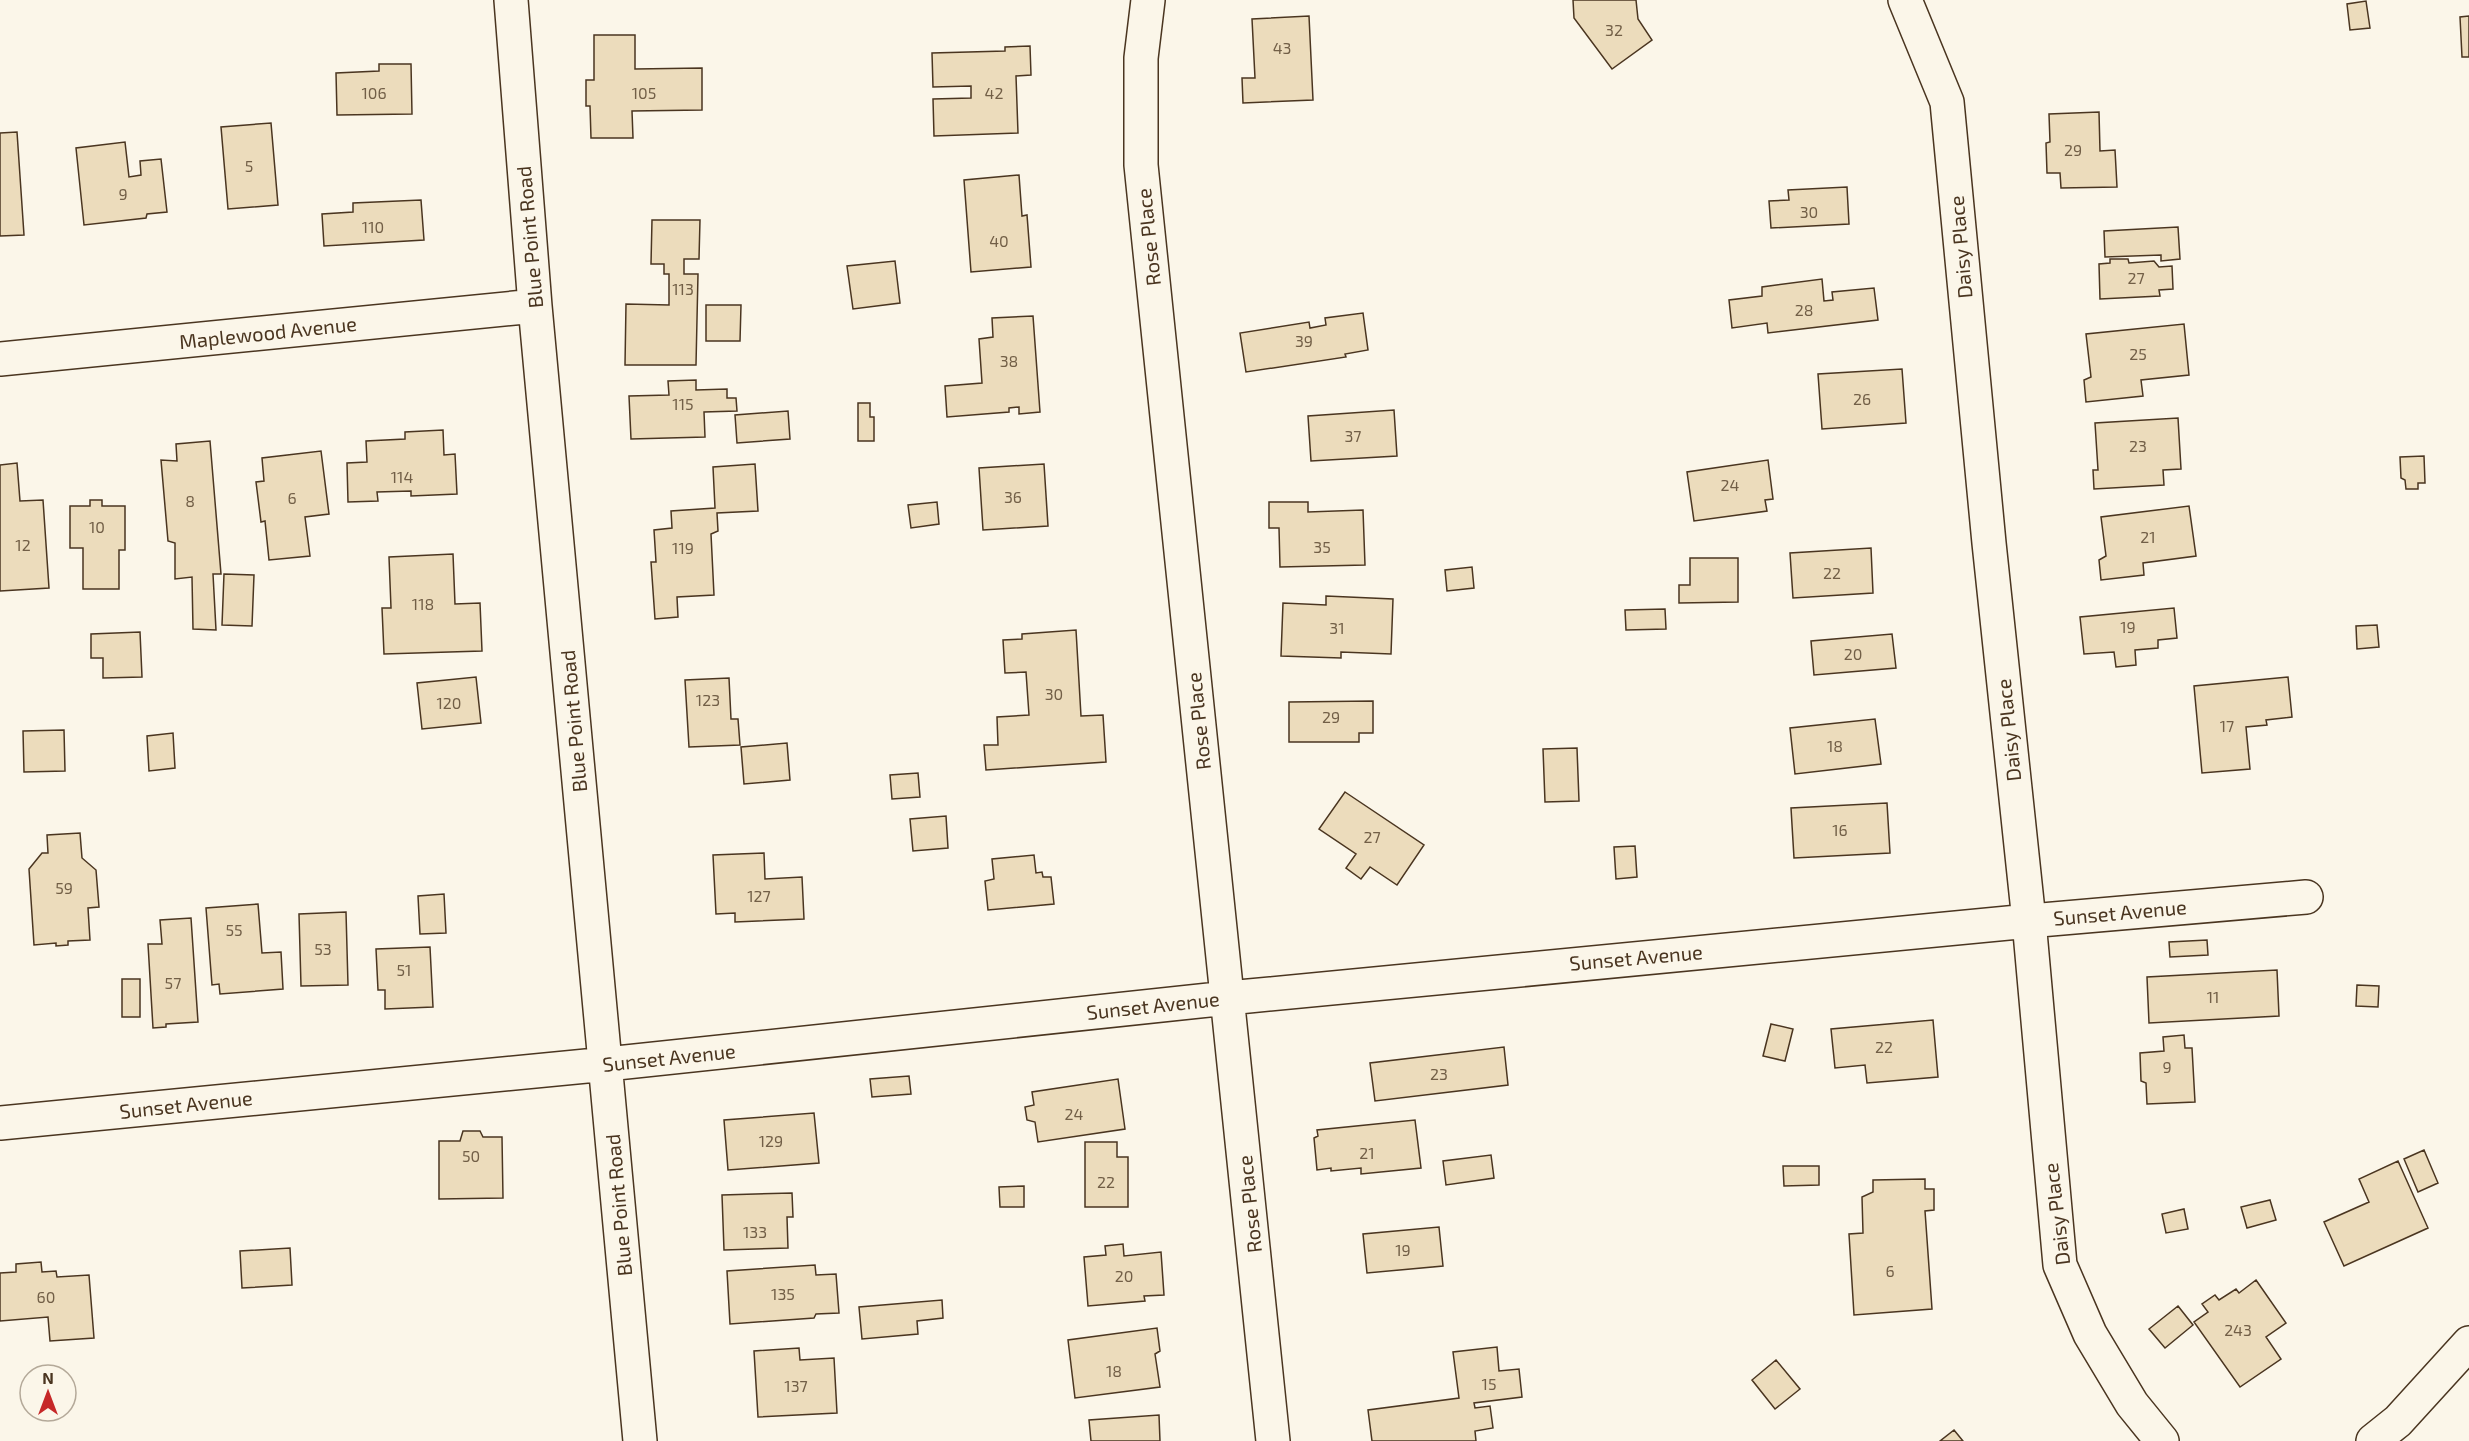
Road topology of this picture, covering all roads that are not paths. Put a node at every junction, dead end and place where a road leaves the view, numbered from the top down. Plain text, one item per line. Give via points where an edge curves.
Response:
1 (511, 0) edge
2 (1148, 0) edge
3 (1905, 0) edge
4 (535, 306) junction
5 (0, 359) edge
6 (2306, 897) dead end
7 (2029, 921) junction
8 (1228, 998) junction
9 (607, 1064) junction
10 (0, 1123) edge
11 (2469, 1343) edge
12 (640, 1441) edge
13 (1273, 1441) edge
14 (2162, 1441) edge
15 (2373, 1441) edge

1 - 4 street, Blue Point Road
2 - 8 street, Rose Place via 1141,58 1141,165
3 - 7 street, Daisy Place via 1947,102
4 - 5 street, Maplewood Avenue
4 - 9 street, Blue Point Road
6 - 7 street, Sunset Avenue
7 - 8 street, Sunset Avenue
7 - 14 street, Daisy Place via 2060,1265 2090,1334 2132,1404
8 - 9 street, Sunset Avenue
8 - 13 street, Rose Place
9 - 10 street, Sunset Avenue
9 - 12 street, Blue Point Road
11 - 15 street via 2398,1421

